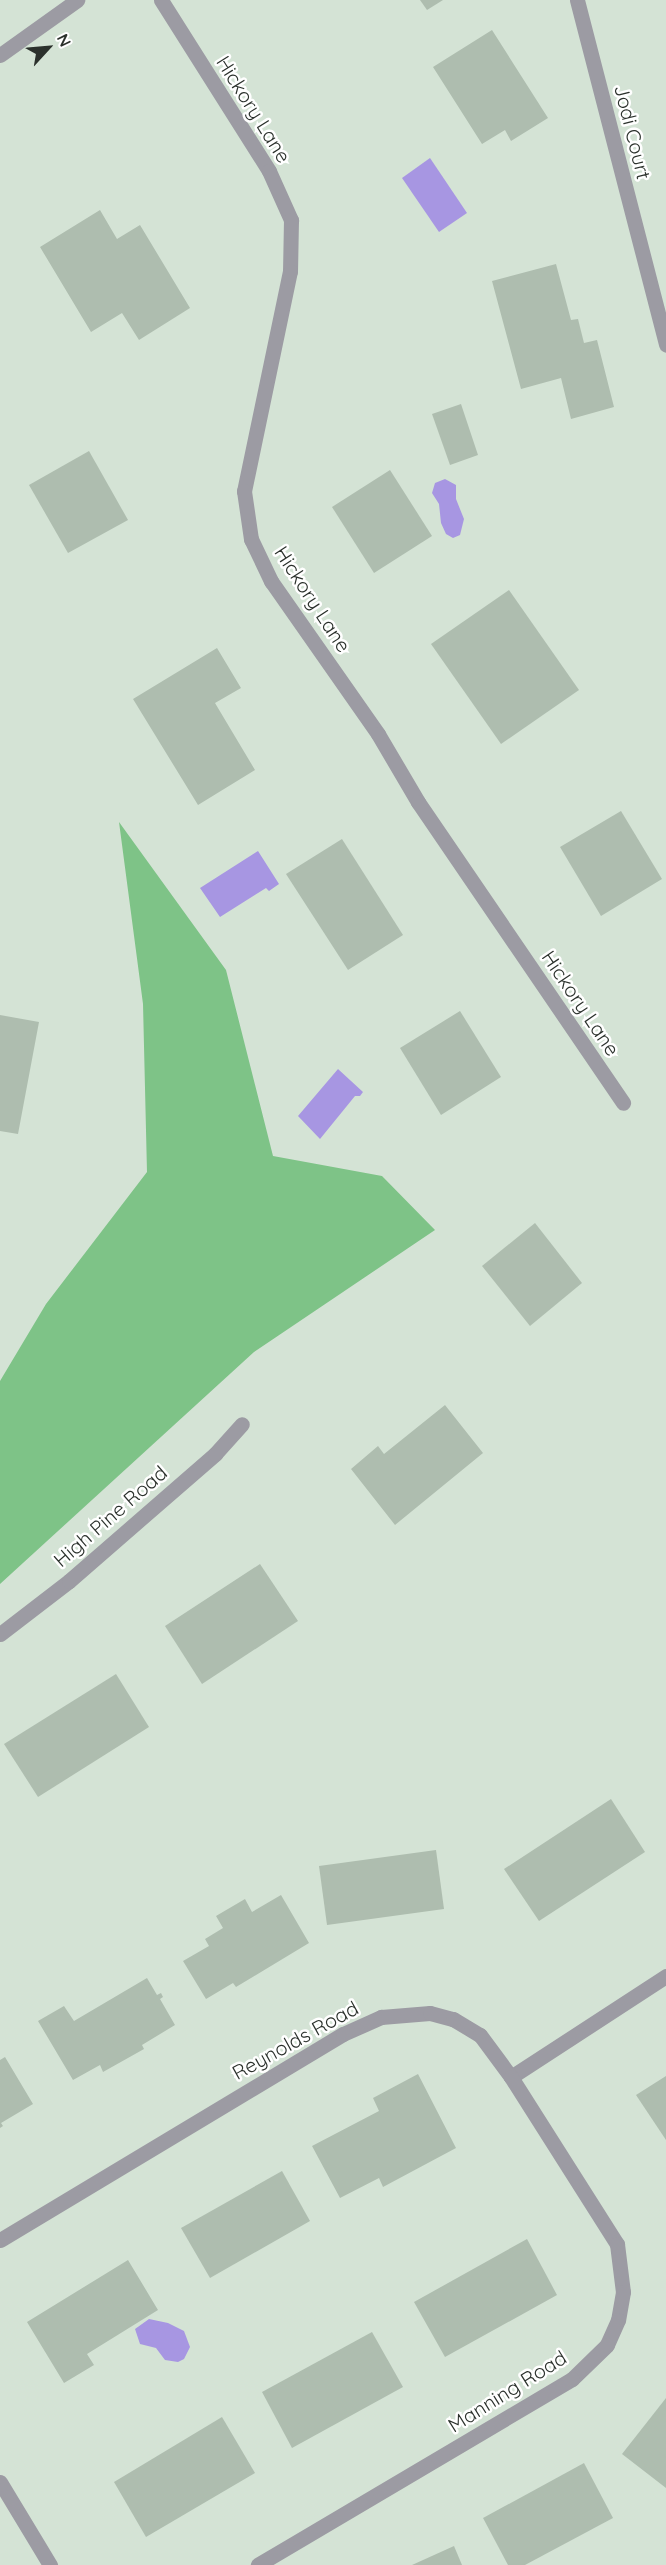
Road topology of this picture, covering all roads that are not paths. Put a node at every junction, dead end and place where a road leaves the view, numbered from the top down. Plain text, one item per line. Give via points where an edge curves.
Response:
1 (77, 0) edge
2 (161, 0) edge
3 (577, 0) edge
4 (0, 55) edge
5 (666, 345) edge
6 (623, 1102) dead end
7 (242, 1424) dead end
8 (0, 1634) edge
9 (666, 1976) edge
10 (511, 2077) junction
11 (0, 2240) edge
12 (0, 2482) edge
13 (50, 2565) edge
14 (258, 2565) edge

1 - 4 street
2 - 6 street, Hickory Lane via 269,171 291,220 290,271 244,491 251,539 271,581 378,734 418,802
3 - 5 street, Jodi Court
7 - 8 street, High Pine Road via 215,1454 69,1581
9 - 10 street
10 - 11 street, Reynolds Road via 480,2035 453,2019 430,2013 381,2017 343,2034
10 - 14 street, Manning Road via 617,2244 623,2292 618,2320 607,2345 572,2379
12 - 13 street

